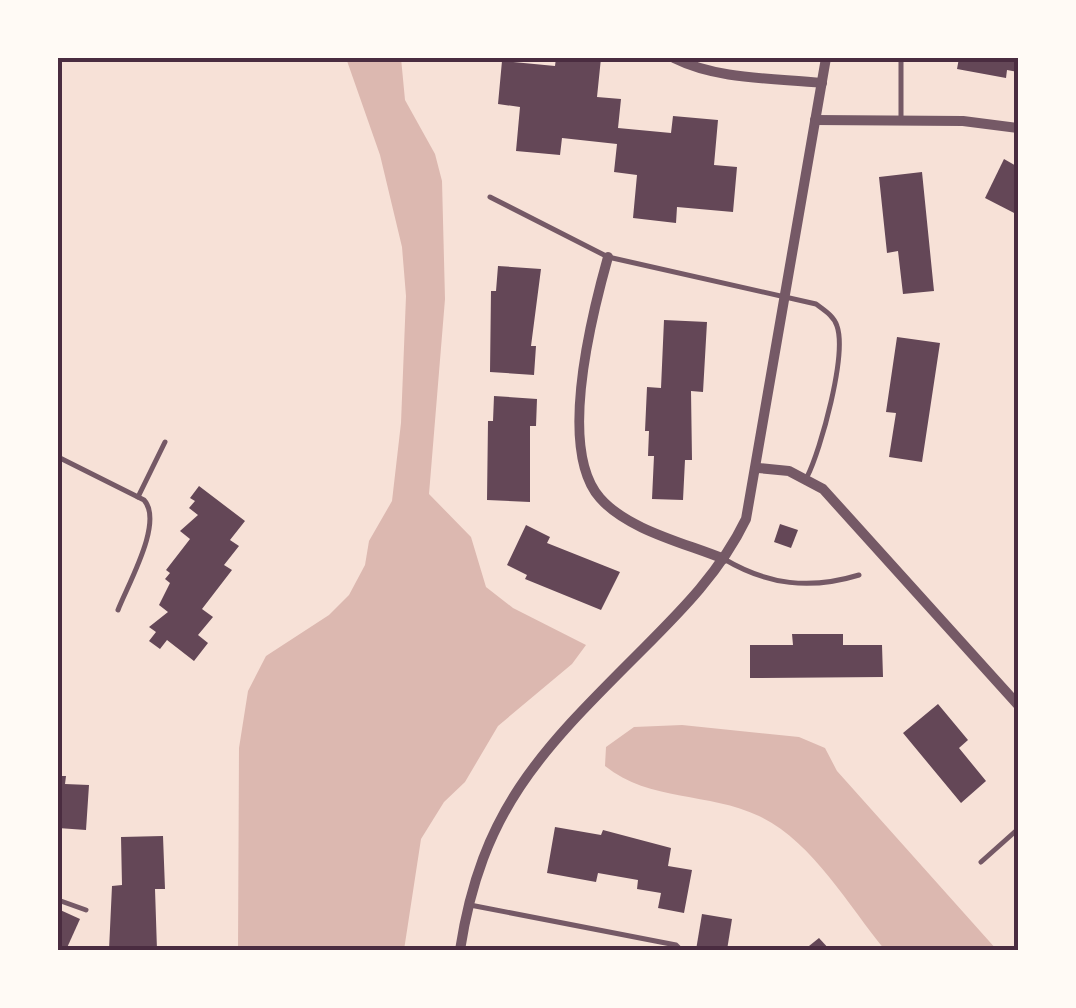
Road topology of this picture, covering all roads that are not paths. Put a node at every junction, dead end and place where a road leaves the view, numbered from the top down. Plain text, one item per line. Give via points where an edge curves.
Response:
1 (674, 58) edge
2 (826, 58) edge
3 (901, 58) edge
4 (822, 83) junction
5 (814, 120) junction
6 (901, 122) junction
7 (1018, 128) edge
8 (490, 197) dead end
9 (608, 257) junction
10 (784, 296) junction
11 (165, 442) dead end
12 (58, 457) edge
13 (758, 468) junction
14 (807, 477) junction
15 (138, 497) junction
16 (724, 560) junction
17 (859, 575) dead end
18 (118, 610) dead end
19 (1018, 705) edge
20 (1018, 828) edge
21 (981, 862) dead end
22 (58, 900) edge
23 (468, 904) junction
24 (86, 910) dead end
25 (460, 950) edge
26 (681, 950) edge

1 - 4 street via 716,72
2 - 4 street
3 - 6 lane
4 - 5 street
5 - 6 street
5 - 10 street
6 - 7 street
8 - 9 lane
9 - 10 lane
9 - 16 street via 589,327 580,452 587,475 615,512
10 - 13 street
10 - 14 lane via 826,311 840,339 825,434
11 - 15 lane
12 - 15 lane
13 - 14 street
13 - 16 street via 746,519
14 - 19 street
15 - 18 lane via 153,519
16 - 17 lane via 778,583
16 - 23 street via 530,769 495,823
20 - 21 lane
22 - 24 lane
23 - 25 street
23 - 26 lane

